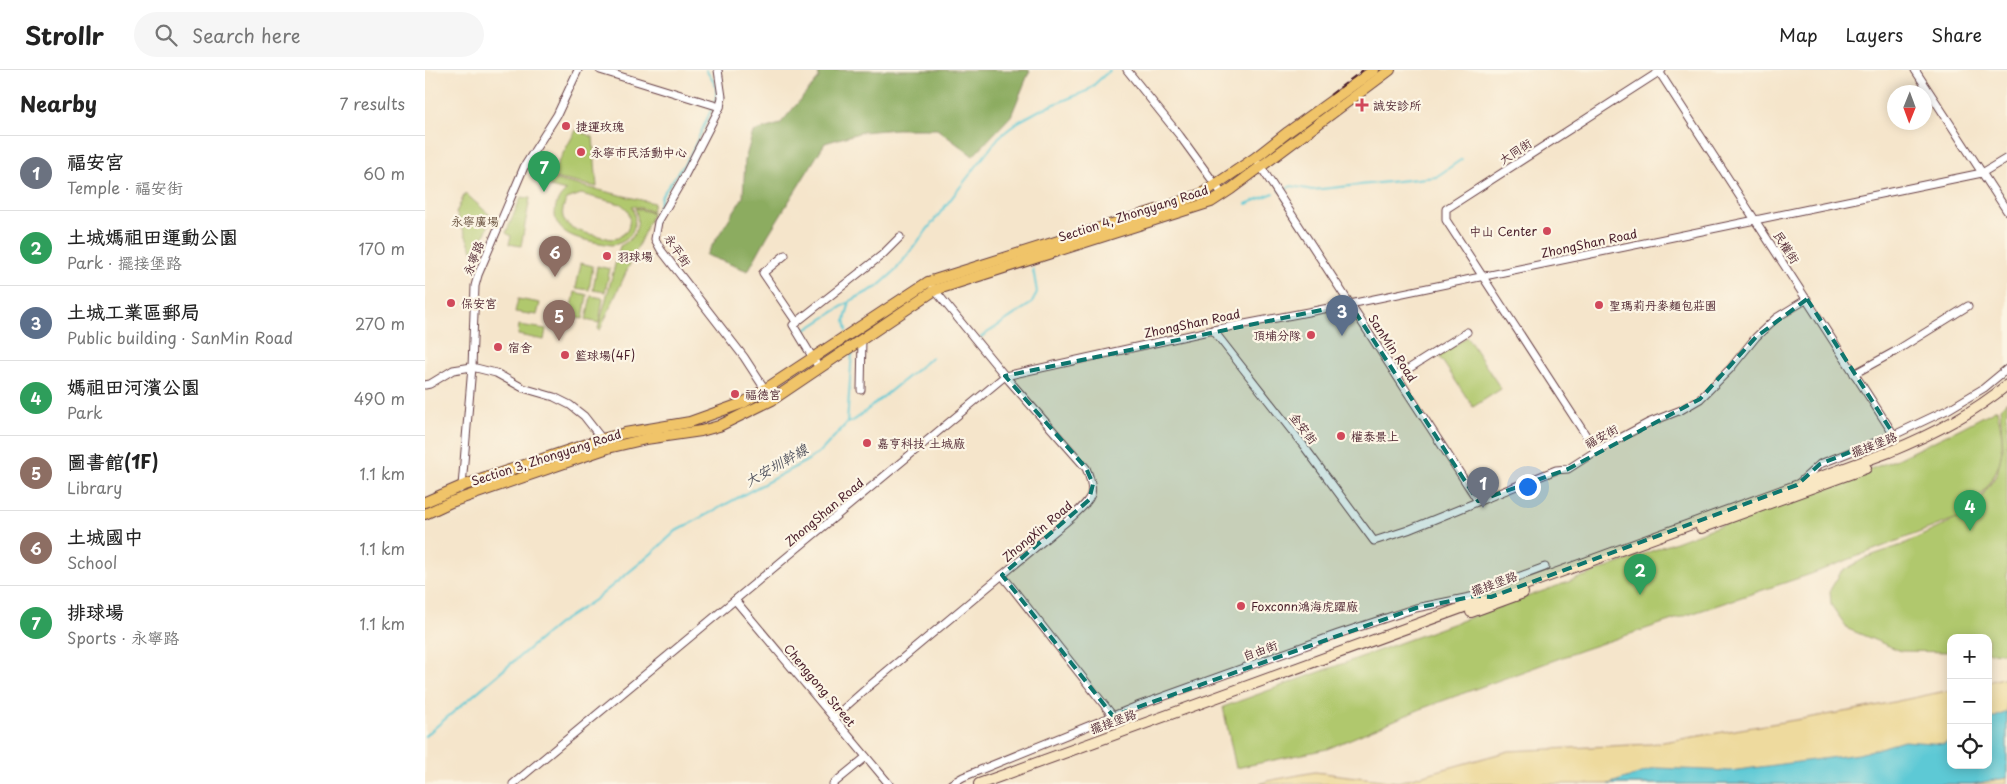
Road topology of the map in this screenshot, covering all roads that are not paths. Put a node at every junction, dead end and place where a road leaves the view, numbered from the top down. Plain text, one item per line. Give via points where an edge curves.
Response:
1 (578, 70) edge
2 (600, 70) edge
3 (718, 70) edge
4 (1127, 70) edge
5 (1374, 70) edge
6 (1390, 70) edge
7 (1915, 70) edge
8 (1660, 71) edge
9 (719, 107) junction
10 (2007, 158) edge
11 (1258, 162) junction
12 (1982, 173) junction
13 (1217, 185) junction
14 (1223, 195) junction
15 (2007, 211) edge
16 (1756, 219) junction
17 (900, 237) dead end
18 (785, 255) dead end
19 (1483, 276) junction
20 (932, 286) junction
21 (1807, 299) junction
22 (1350, 304) junction
23 (1968, 306) dead end
24 (797, 323) junction
25 (1213, 330) junction
26 (1467, 332) dead end
27 (854, 337) junction
28 (813, 358) junction
29 (472, 367) junction
30 (819, 368) junction
31 (2007, 369) edge
32 (1854, 374) junction
33 (1005, 376) junction
34 (1397, 376) junction
35 (425, 384) edge
36 (2007, 385) edge
37 (764, 390) junction
38 (861, 390) dead end
39 (2007, 393) edge
40 (772, 400) junction
41 (1894, 435) junction
42 (602, 439) junction
43 (1596, 451) junction
44 (462, 486) junction
45 (1798, 489) junction
46 (1479, 501) junction
47 (425, 502) edge
48 (451, 502) junction
49 (425, 514) edge
50 (1374, 541) joint
51 (1545, 567) dead end
52 (1002, 575) junction
53 (1499, 584) dead end
54 (1491, 597) junction
55 (735, 600) junction
56 (1113, 716) junction
57 (833, 718) junction
58 (866, 757) junction
59 (513, 784) edge
60 (833, 784) edge
61 (889, 784) edge
62 (951, 784) edge
63 (979, 784) edge
64 (998, 784) edge

1 - 29 street, 永寧路 via 557,115 523,170 478,275
2 - 9 street
3 - 9 street, 永平街 via 722,97
4 - 13 street
5 - 11 main road, Section 4, Zhongyang Road via 1288,132
6 - 11 main road, Section 4, Zhongyang Road
7 - 12 street
8 - 16 street, 民權街
8 - 19 street, 大同街 via 1446,209 1446,220
9 - 37 street, 永平街 via 665,208 655,239 744,357
10 - 12 street, ZhongShan Road
11 - 13 main road, Section 4, Zhongyang Road
11 - 14 main road, Section 4, Zhongyang Road
11 - 22 street, SanMin Road
12 - 15 street
12 - 16 street, ZhongShan Road
13 - 14 street
13 - 20 main road, Section 4, Zhongyang Road via 1203,194
14 - 20 main road, Section 4, Zhongyang Road via 1196,208
16 - 19 street, ZhongShan Road
16 - 21 street, 民權街
17 - 24 street
18 - 24 street via 763,273
19 - 22 street, ZhongShan Road
19 - 43 street
20 - 27 main road, Section 4, Zhongyang Road
20 - 33 street, ZhongXin Road
21 - 32 street, 民權街
21 - 43 street, 福安街 via 1776,318 1701,399
22 - 25 street, ZhongShan Road
22 - 34 street, SanMin Road
23 - 32 street
24 - 28 street via 793,325
25 - 33 street, ZhongShan Road
25 - 50 street, 金安街
26 - 34 street
27 - 28 main road, Section 3, Zhongyang Road
27 - 30 main road, Section 3, Zhongyang Road
27 - 38 street
28 - 30 street
28 - 37 main road, Section 3, Zhongyang Road
29 - 35 street via 453,370
29 - 42 street via 496,373 523,388 554,397 584,416
29 - 44 street, 永寧路
30 - 40 main road, Section 3, Zhongyang Road
31 - 41 street via 1984,388 1949,409
32 - 41 street, 民權街
33 - 52 street, ZhongXin Road via 1086,468 1093,484 1089,500 1073,516
33 - 55 street, ZhongShan Road
34 - 46 street, SanMin Road
36 - 45 street, 擺接堡路 via 1973,410 1917,441
37 - 40 street, 永平街
37 - 42 main road, Section 3, Zhongyang Road via 704,418
39 - 45 street, 擺接堡路 via 1927,443 1891,459
40 - 48 main road, Section 3, Zhongyang Road via 719,426 609,448
41 - 45 street via 1821,464
42 - 44 main road, Section 3, Zhongyang Road
43 - 46 street, 福安街 via 1568,468
44 - 47 main road, Section 3, Zhongyang Road
44 - 48 street, 永寧路
45 - 54 street, 擺接堡路
45 - 64 street, 擺接堡路
46 - 50 street, 福安街
48 - 49 main road, Section 3, Zhongyang Road
51 - 53 street
52 - 56 street
52 - 57 street, ZhongXin Road
54 - 56 street, 自由街 via 1475,596 1416,608
54 - 63 street, 擺接堡路
55 - 57 street, Chenggong Street
55 - 59 street, ZhongShan Road
56 - 62 street, 自由街
57 - 58 street, Chenggong Street
58 - 60 street
58 - 61 street, Chenggong Street

